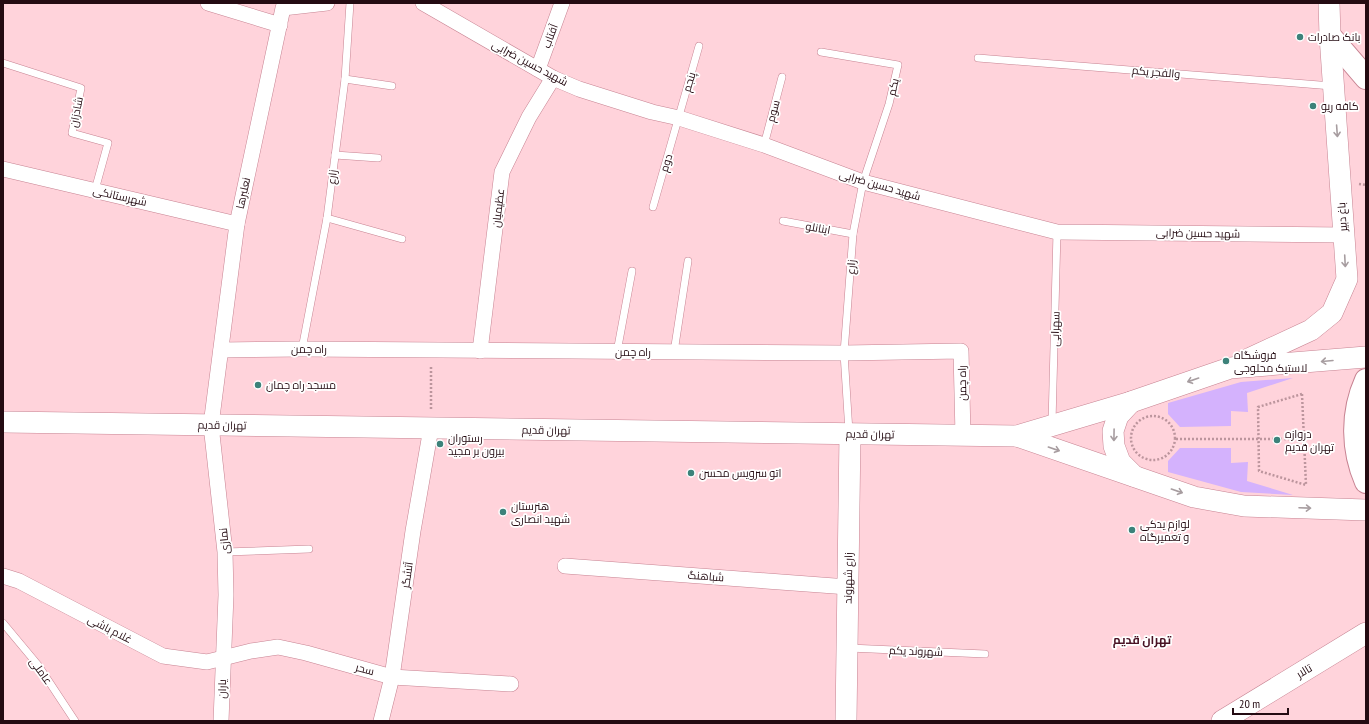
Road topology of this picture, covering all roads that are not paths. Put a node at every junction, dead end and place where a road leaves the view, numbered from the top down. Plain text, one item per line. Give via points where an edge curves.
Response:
1 (208, 3) edge
2 (327, 3) edge
3 (350, 3) edge
4 (423, 3) edge
5 (562, 3) edge
6 (1329, 3) edge
7 (280, 25) junction
8 (1330, 36) junction
9 (700, 46) dead end
10 (821, 52) dead end
11 (978, 58) dead end
12 (3, 63) edge
13 (538, 69) junction
14 (782, 77) dead end
15 (553, 78) junction
16 (1366, 78) edge
17 (345, 79) junction
18 (392, 86) dead end
19 (1334, 86) junction
20 (679, 118) junction
21 (764, 145) junction
22 (335, 155) junction
23 (378, 158) dead end
24 (3, 169) edge
25 (863, 182) junction
26 (95, 190) junction
27 (653, 207) dead end
28 (327, 218) junction
29 (783, 221) dead end
30 (237, 224) junction
31 (1058, 232) junction
32 (854, 234) junction
33 (1344, 234) junction
34 (402, 239) dead end
35 (688, 260) dead end
36 (632, 271) dead end
37 (302, 349) junction
38 (220, 350) junction
39 (480, 351) junction
40 (616, 352) junction
41 (674, 352) junction
42 (844, 353) junction
43 (1366, 357) edge
44 (1230, 368) junction
45 (1366, 380) edge
46 (1131, 402) junction
47 (3, 422) edge
48 (211, 425) junction
49 (1052, 426) junction
50 (431, 428) junction
51 (850, 434) junction
52 (963, 436) junction
53 (1017, 436) junction
54 (1134, 476) junction
55 (1366, 482) edge
56 (1366, 510) edge
57 (309, 549) dead end
58 (225, 552) junction
59 (565, 566) dead end
60 (4, 578) edge
61 (848, 587) junction
62 (3, 623) edge
63 (1366, 633) edge
64 (847, 648) junction
65 (985, 654) dead end
66 (222, 658) junction
67 (392, 677) junction
68 (511, 684) dead end
69 (75, 721) edge
70 (221, 721) edge
71 (381, 721) edge
72 (846, 721) edge
73 (1222, 721) edge

1 - 7 street
2 - 7 street, نعلبرها via 283,8
3 - 17 lane, زارع
4 - 13 street, شهید حسین ضرابی
5 - 13 street, آفتاب
6 - 8 main road, باغ دبیر
7 - 30 street, نعلبرها
8 - 16 main road
8 - 19 main road, باغ دبیر
9 - 20 lane, پنجم
10 - 25 lane, یکم via 898,65 889,104
11 - 19 lane, والفجر یکم
12 - 26 lane, شادزان via 81,88 72,133 108,143
13 - 15 street, شهید حسین ضرابی
14 - 21 lane, سوم
15 - 20 street, شهید حسین ضرابی via 652,112
15 - 39 street, عظیمیان via 529,116 502,172
17 - 18 lane
17 - 22 lane, زارع
19 -> 33 main road, باغ دبیر
20 - 21 street, شهید حسین ضرابی
20 - 27 lane, دوم
21 - 25 street, شهید حسین ضرابی
22 - 23 lane
22 - 28 lane, زارع
24 - 26 street, شهرستانکی
25 - 31 street, شهید حسین ضرابی
25 - 32 lane, زارع
26 - 30 street, شهرستانکی
28 - 34 lane
28 - 37 lane, زارع
29 - 32 lane, اینانلو
30 - 38 street, نعلبرها
31 - 33 street, شهید حسین ضرابی
31 - 49 lane, سهرابی
32 - 42 lane, زارع
33 -> 44 main road, باغ دبیر via 1346,279 1332,312 1311,330
35 - 41 lane
36 - 40 lane
37 - 38 street, راه چمن
37 - 39 street, راه چمن
38 - 48 street, نعلبرها
39 - 40 street, راه چمن
40 - 41 street, راه چمن
41 - 42 street, راه چمن
42 - 51 lane, زارع
42 - 52 street, راه چمن via 961,351
43 -> 44 main road
44 -> 46 main road
45 - 55 main road via 1356,410 1354,439 1360,468
46 - 49 main road
46 -> 54 main road via 1118,416 1113,431 1114,446 1120,462
47 - 48 main road, تهران قدیم
48 - 50 main road, تهران قدیم
48 - 58 street, نمازی
49 - 53 main road
50 - 51 main road, تهران قدیم
50 - 67 street, آتشگر
51 - 52 main road, تهران قدیم
51 - 61 main road, زارع شهروند
52 - 53 main road, تهران قدیم
53 -> 54 main road
54 -> 56 main road via 1194,497 1244,506
57 - 58 lane
58 - 66 street, نمازی via 226,595
59 - 61 street, شباهنگ
60 - 66 street, غلام باشی via 19,581 162,656 208,662
61 - 64 main road, زارع شهروند
62 - 69 lane, عاملی via 38,665
63 - 73 main road, تالار
64 - 65 lane, شهروند یکم
64 - 72 main road, زارع شهروند
66 - 67 street, سحر via 278,647
66 - 70 street, یاران
67 - 68 street, سحر
67 - 71 street, آتشگر

